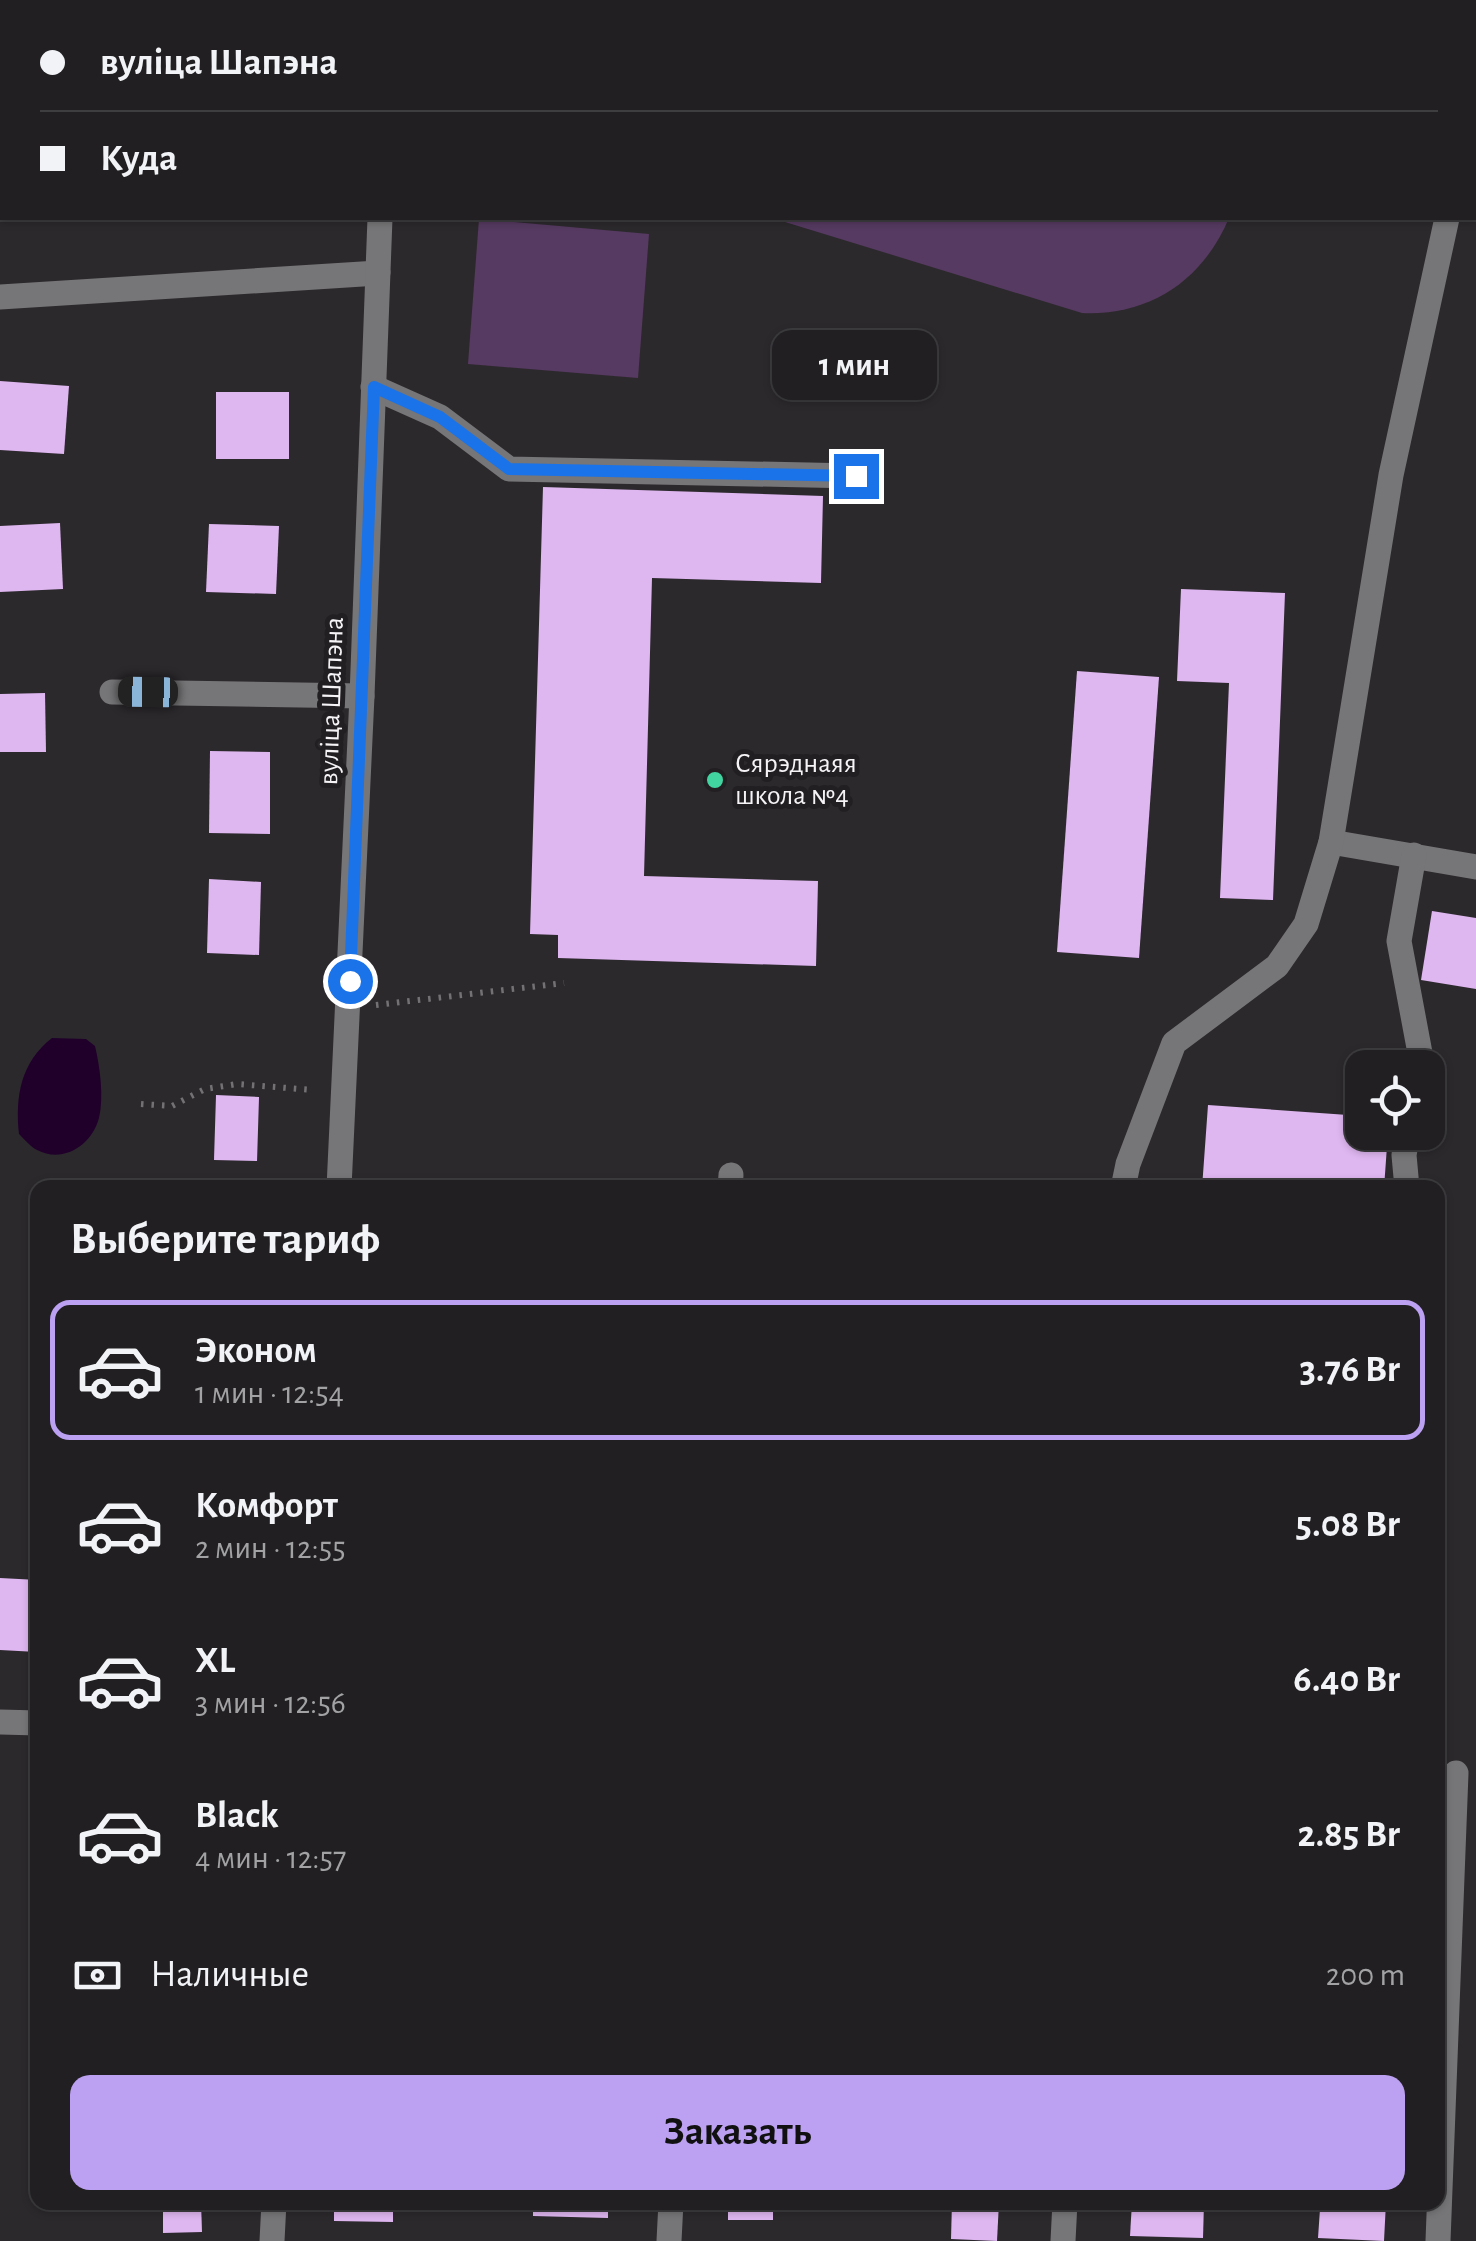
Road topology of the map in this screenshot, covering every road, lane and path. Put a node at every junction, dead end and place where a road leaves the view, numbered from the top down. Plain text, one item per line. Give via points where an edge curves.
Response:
1 (380, 220) edge
2 (1448, 220) edge
3 (378, 273) junction
4 (0, 297) edge
5 (374, 387) junction
6 (856, 476) dead end
7 (112, 692) dead end
8 (362, 696) junction
9 (1330, 842) junction
10 (1414, 854) junction
11 (1476, 867) edge
12 (564, 983) dead end
13 (348, 1004) junction
14 (1419, 1050) edge
15 (344, 1092) junction
16 (141, 1104) dead end
17 (1405, 1150) edge
18 (339, 1180) edge
19 (1125, 1180) edge
20 (1406, 1180) edge
21 (0, 1722) edge
22 (30, 1723) edge
23 (1457, 1773) edge
24 (1445, 2069) edge
25 (274, 2210) edge
26 (671, 2210) edge
27 (1064, 2210) edge
28 (1439, 2210) edge
29 (272, 2241) edge
30 (669, 2241) edge
31 (1062, 2241) edge
32 (1438, 2241) edge

1 - 3 street, вуліца Шапэна
2 - 9 street via 1391,475
3 - 4 street
3 - 5 street, вуліца Шапэна
5 - 6 street via 440,417 509,469
5 - 8 street, вуліца Шапэна
7 - 8 street
8 - 13 street, вуліца Шапэна
9 - 10 street
9 - 19 street via 1306,924 1276,966 1174,1043
10 - 11 street
10 - 14 street via 1399,941
12 - 13 path
13 - 15 street, вуліца Шапэна
15 - 16 path via 237,1084 205,1089 172,1106
15 - 18 street, вуліца Шапэна
17 - 20 street
21 - 22 street
23 - 24 street
25 - 29 street
26 - 30 street
27 - 31 street
28 - 32 street

